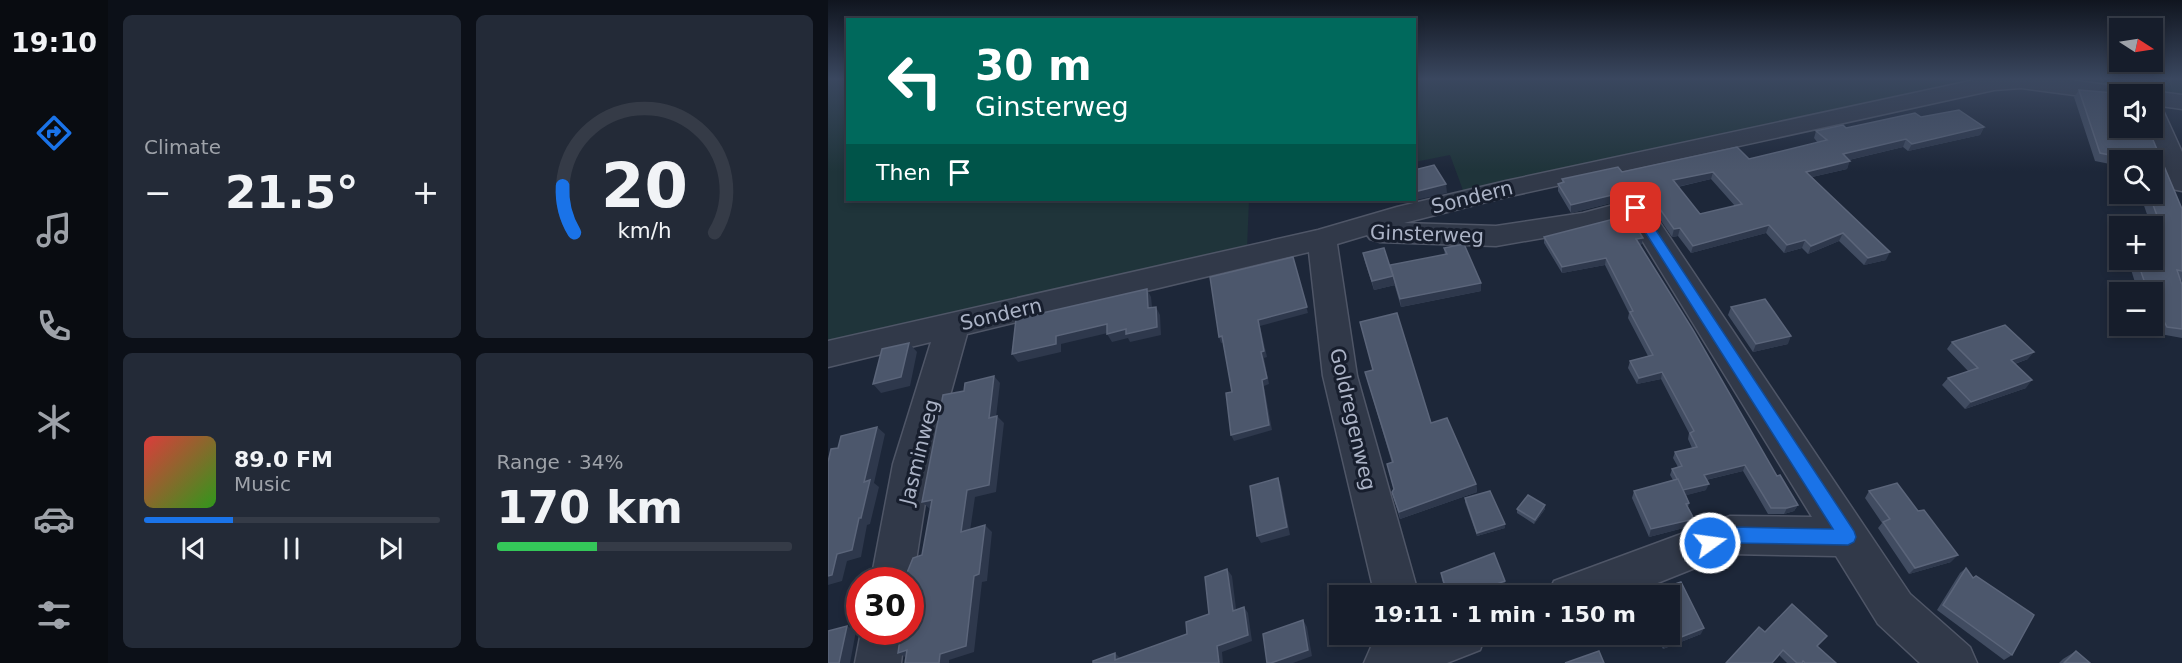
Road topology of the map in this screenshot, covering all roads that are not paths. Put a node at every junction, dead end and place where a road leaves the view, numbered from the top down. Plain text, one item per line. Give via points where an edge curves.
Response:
1 (1875, 109) edge
2 (2163, 137) edge
3 (2182, 183) edge
4 (1332, 236) junction
5 (953, 324) junction
6 (828, 354) edge
7 (1848, 537) junction
8 (894, 567) edge
9 (1394, 585) edge
10 (1598, 585) edge
11 (881, 645) edge
12 (1427, 645) edge
13 (1390, 656) edge
14 (878, 663) edge
15 (1954, 663) edge

1 - 4 street, Sondern via 1506,189
2 - 3 street
4 - 5 street, Sondern
4 - 7 street, Ginsterweg via 1402,232 1496,236 1582,222 1636,208
4 - 9 street, Goldregenweg via 1340,376
5 - 6 street, Sondern
5 - 8 street, Jasminweg via 912,464
7 - 10 street via 1730,535
7 - 15 street, Ginsterweg via 1894,609
11 - 14 street
12 - 13 street

